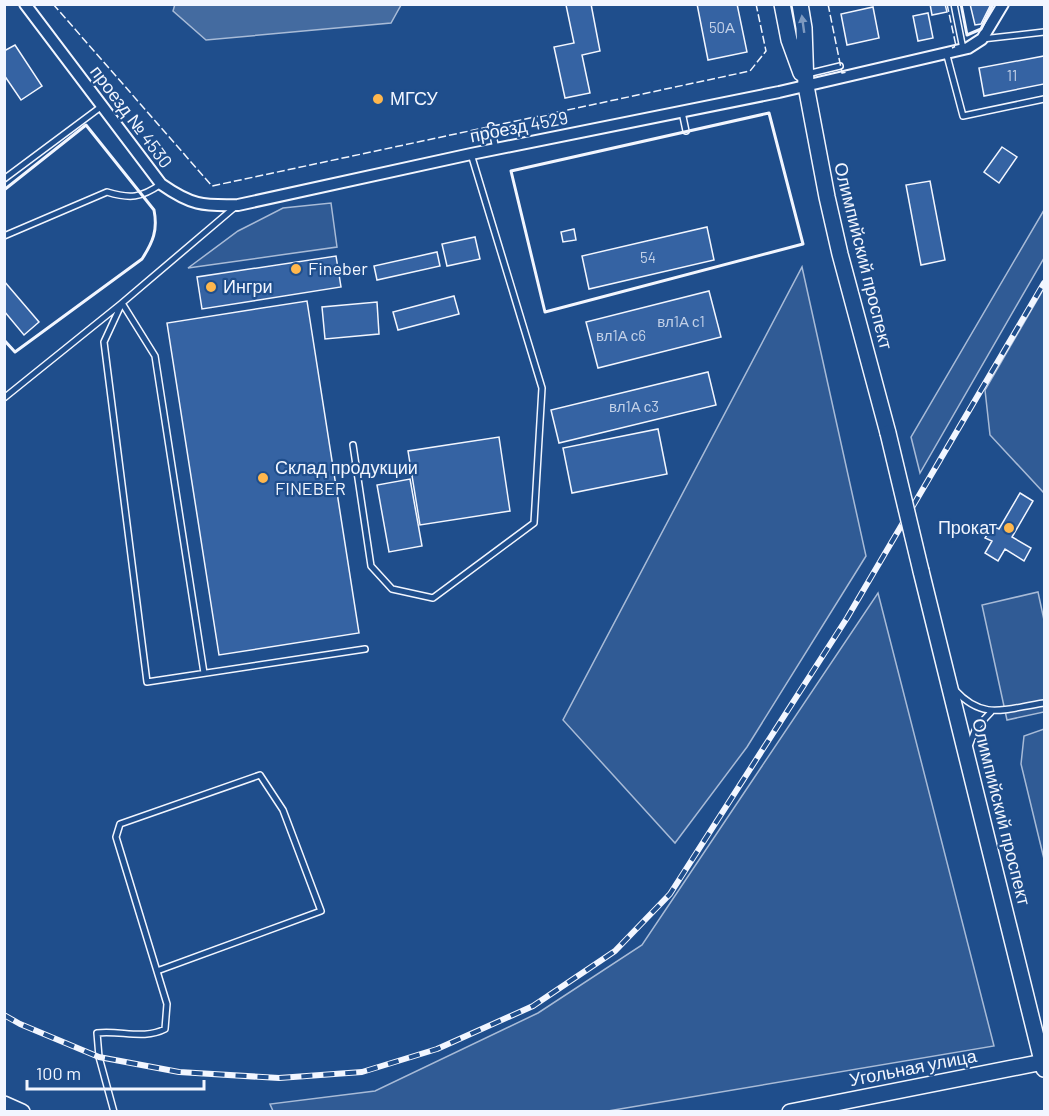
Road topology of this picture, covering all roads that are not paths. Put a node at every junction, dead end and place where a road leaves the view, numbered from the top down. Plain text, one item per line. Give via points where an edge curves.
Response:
1 (26, 4) edge
2 (782, 4) edge
3 (800, 4) edge
4 (954, 4) edge
5 (1003, 4) edge
6 (1044, 32) edge
7 (982, 39) junction
8 (963, 49) junction
9 (946, 51) junction
10 (840, 66) dead end
11 (806, 80) junction
12 (1044, 99) edge
13 (102, 106) junction
14 (682, 111) junction
15 (491, 126) dead end
16 (686, 132) dead end
17 (496, 149) junction
18 (471, 153) junction
19 (4, 179) edge
20 (161, 184) junction
21 (238, 205) junction
22 (4, 236) edge
23 (122, 303) junction
24 (4, 398) edge
25 (353, 445) dead end
26 (365, 649) dead end
27 (204, 674) junction
28 (950, 685) junction
29 (1044, 703) edge
30 (993, 711) junction
31 (967, 755) junction
32 (157, 970) junction
33 (1044, 1064) edge
34 (4, 1104) edge
35 (4, 1111) edge
36 (21, 1111) edge
37 (114, 1112) edge
38 (790, 1112) edge

1 - 13 street, проезд № 4530
2 - 11 main road, Олимпийский проспект via 789,40
11 -> 3 main road, Олимпийский проспект
4 - 8 lane
5 - 7 street
6 - 7 lane
7 - 8 street, проезд 4529
8 - 9 street, проезд 4529
9 - 11 street, проезд 4529
9 - 12 lane via 963,116
10 - 11 lane
11 - 14 street, проезд 4529
11 - 28 main road, Олимпийский проспект, bridge via 840,254
13 - 19 lane
13 - 20 street, проезд № 4530
14 - 16 lane
14 - 17 street, проезд 4529
15 - 17 lane
17 - 18 street, проезд 4529
18 - 21 street, проезд 4529
18 - 25 lane via 542,388 534,522 433,598 392,589 371,566
20 - 21 street, проезд № 4530 via 185,200
20 - 22 lane via 143,196 125,198 107,192
21 - 23 lane
23 - 24 lane
23 - 27 lane via 155,356
23 - 27 lane via 104,342 147,682
26 - 27 lane
28 - 30 lane via 972,706
28 - 31 main road, Олимпийский проспект
29 - 30 lane
30 - 31 lane via 976,728
31 - 33 main road, Олимпийский проспект
32 - 32 lane via 116,837 120,824 260,775 283,810 321,911
32 - 37 lane via 167,1004 165,1029 152,1035 97,1033 99,1057
33 - 38 main road, Угольная улица
34 - 36 main road
35 - 36 lane

